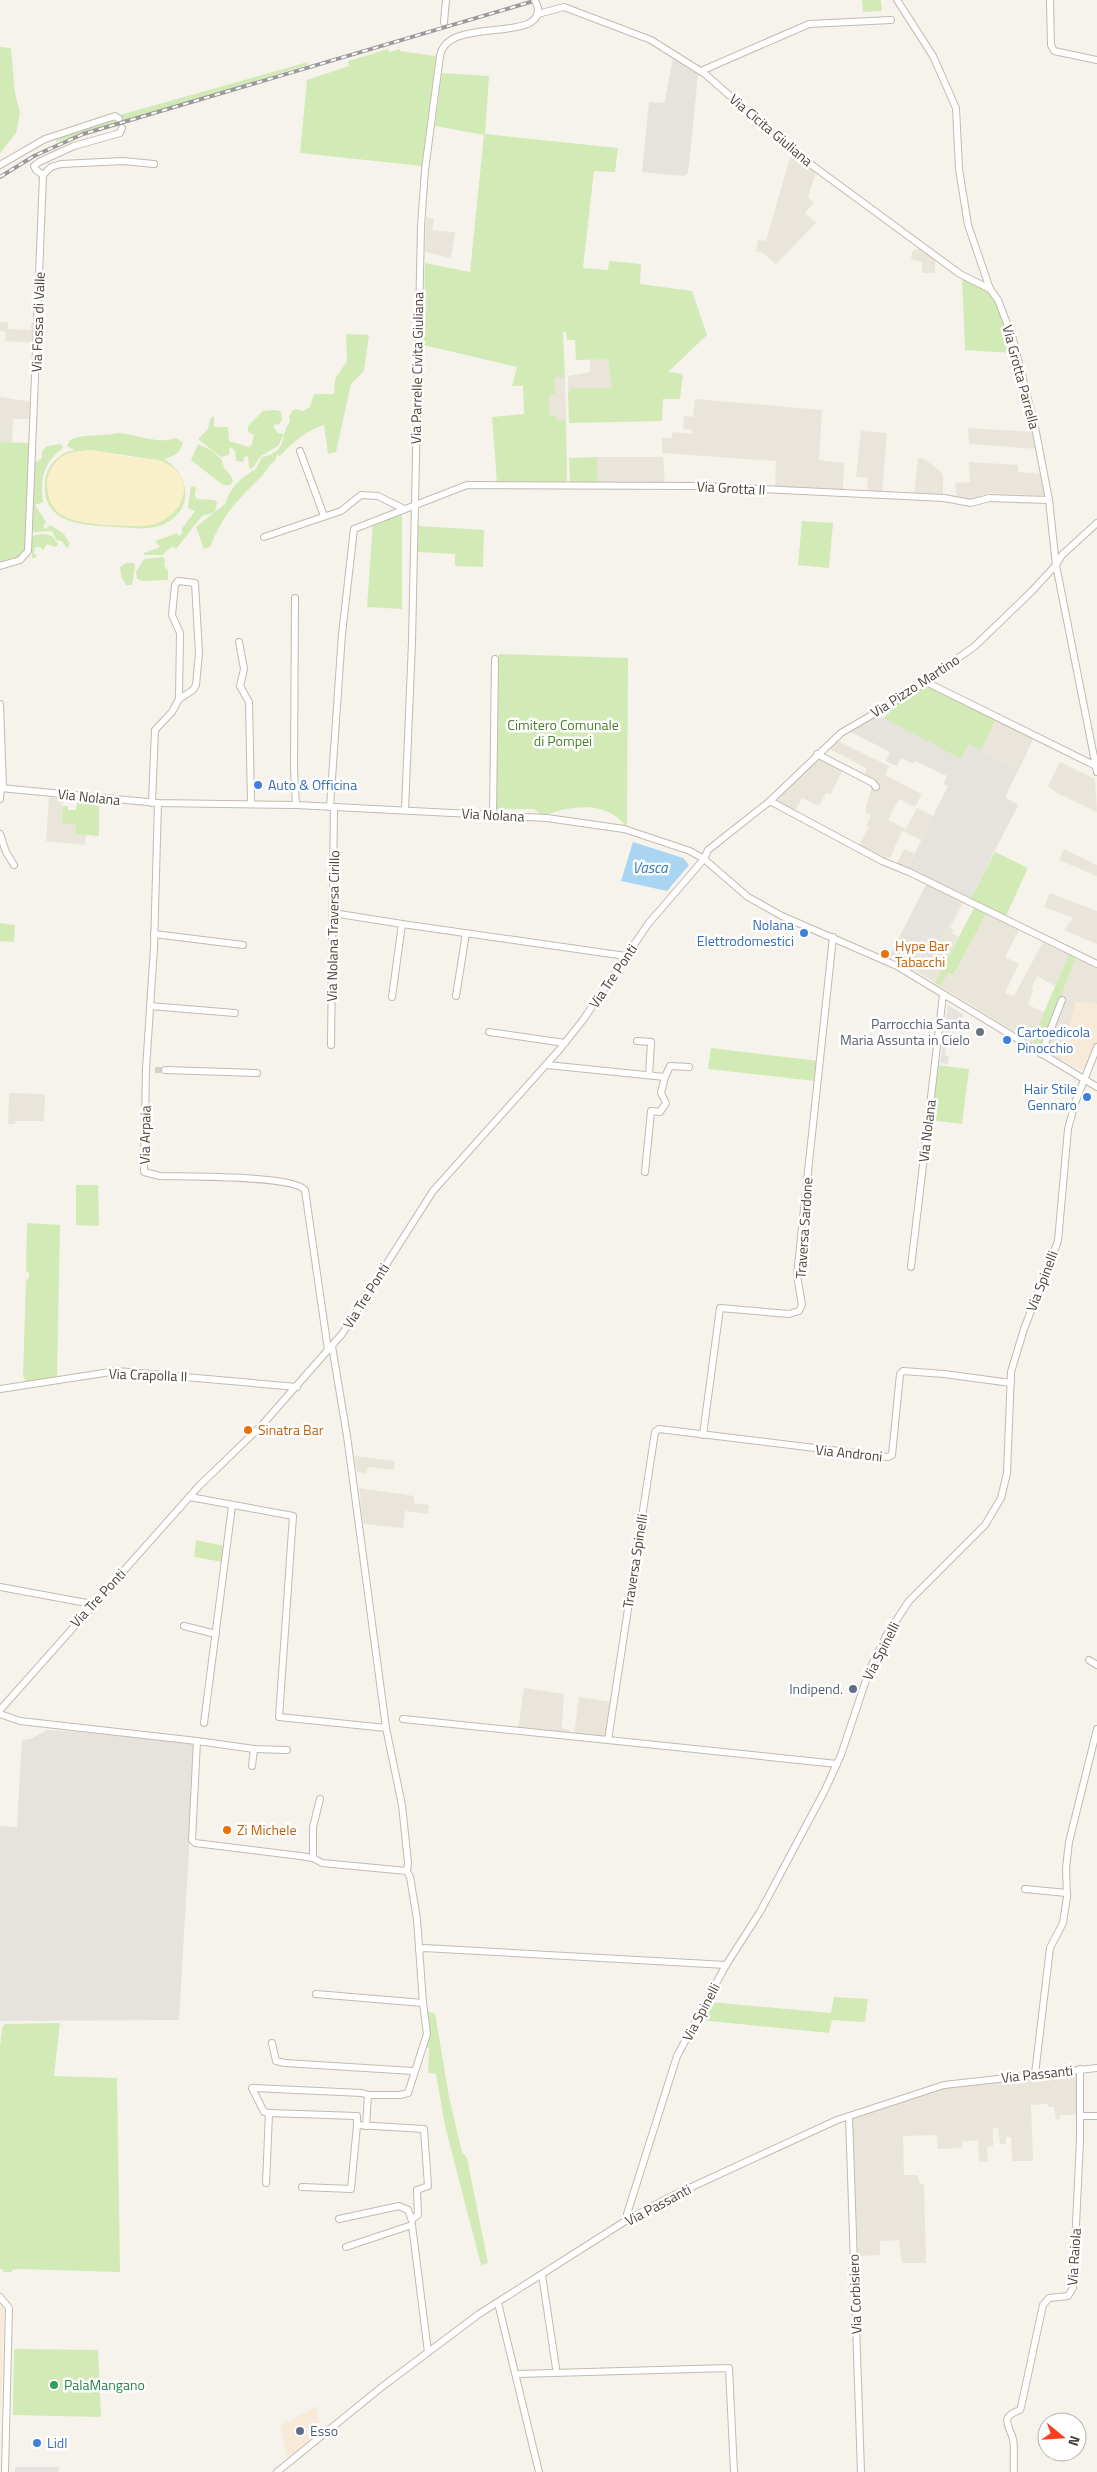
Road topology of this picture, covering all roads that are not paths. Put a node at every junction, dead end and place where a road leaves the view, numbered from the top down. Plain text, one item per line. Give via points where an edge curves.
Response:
1 (446, 0) edge
2 (535, 0) edge
3 (897, 0) edge
4 (1050, 0) edge
5 (538, 11) junction
6 (891, 20) dead end
7 (444, 22) dead end
8 (1097, 60) edge
9 (701, 71) junction
10 (119, 119) dead end
11 (122, 128) dead end
12 (154, 164) dead end
13 (0, 165) edge
14 (43, 175) junction
15 (990, 289) junction
16 (300, 451) dead end
17 (1049, 500) junction
18 (414, 504) junction
19 (404, 508) junction
20 (324, 516) junction
21 (1097, 523) edge
22 (264, 537) dead end
23 (1056, 565) junction
24 (0, 566) edge
25 (295, 598) dead end
26 (239, 642) dead end
27 (495, 659) dead end
28 (926, 682) junction
29 (179, 699) junction
30 (0, 704) edge
31 (818, 754) junction
32 (1096, 769) edge
33 (876, 787) dead end
34 (1, 788) edge
35 (0, 799) edge
36 (770, 801) junction
37 (155, 803) junction
38 (251, 804) junction
39 (296, 805) junction
40 (332, 807) junction
41 (405, 810) junction
42 (493, 816) junction
43 (0, 834) edge
44 (704, 859) junction
45 (14, 865) dead end
46 (333, 913) junction
47 (402, 924) junction
48 (466, 933) junction
49 (154, 934) junction
50 (833, 938) junction
51 (244, 945) dead end
52 (626, 956) junction
53 (1097, 964) edge
54 (943, 995) junction
55 (456, 996) dead end
56 (392, 997) dead end
57 (1062, 1000) dead end
58 (150, 1006) junction
59 (234, 1012) dead end
60 (489, 1032) dead end
61 (637, 1041) dead end
62 (564, 1044) junction
63 (331, 1045) dead end
64 (1097, 1047) edge
65 (1041, 1054) junction
66 (547, 1065) junction
67 (689, 1067) dead end
68 (146, 1069) junction
69 (155, 1070) tunnel mouth
70 (165, 1070) tunnel mouth
71 (257, 1073) dead end
72 (648, 1075) junction
73 (665, 1077) junction
74 (1085, 1081) junction
75 (1097, 1087) edge
76 (645, 1172) dead end
77 (911, 1267) dead end
78 (330, 1348) junction
79 (1011, 1383) junction
80 (297, 1387) junction
81 (0, 1389) edge
82 (703, 1434) junction
83 (190, 1497) junction
84 (232, 1506) junction
85 (0, 1587) edge
86 (92, 1604) junction
87 (184, 1626) dead end
88 (216, 1634) junction
89 (1089, 1660) dead end
90 (1097, 1665) edge
91 (0, 1710) edge
92 (0, 1714) edge
93 (403, 1719) dead end
94 (204, 1723) dead end
95 (386, 1728) junction
96 (1097, 1728) edge
97 (608, 1740) junction
98 (197, 1741) junction
99 (254, 1748) junction
100 (287, 1750) dead end
101 (837, 1764) junction
102 (252, 1766) dead end
103 (320, 1799) dead end
104 (313, 1858) junction
105 (407, 1871) junction
106 (1025, 1889) dead end
107 (1067, 1893) junction
108 (419, 1950) junction
109 (726, 1965) junction
110 (316, 1994) dead end
111 (423, 2003) junction
112 (272, 2043) dead end
113 (1097, 2068) edge
114 (1080, 2069) junction
115 (413, 2071) junction
116 (1035, 2074) junction
117 (368, 2095) junction
118 (269, 2113) junction
119 (849, 2116) junction
120 (1081, 2116) junction
121 (1097, 2116) edge
122 (357, 2125) junction
123 (366, 2126) junction
124 (266, 2183) dead end
125 (302, 2187) dead end
126 (339, 2219) dead end
127 (627, 2220) junction
128 (412, 2222) junction
129 (346, 2247) dead end
130 (542, 2275) junction
131 (0, 2297) edge
132 (498, 2302) junction
133 (428, 2352) junction
134 (556, 2368) dead end
135 (516, 2374) junction
136 (5, 2472) edge
137 (277, 2472) edge
138 (539, 2472) edge
139 (734, 2472) edge
140 (861, 2472) edge
141 (1014, 2472) edge

1 - 7 street
2 - 5 street, bridge
3 - 15 street, Via Grotta Parrella via 933,56 956,108 959,169 968,225
4 - 8 street via 1051,45 1054,51
5 - 9 street, Via Cicita Giuliana via 564,7 645,36
5 - 18 street, Via Parrelle Civita Giuliana via 531,23 522,27 488,30 449,40 440,51 422,198
6 - 9 street via 809,24
9 - 15 street, Via Cicita Giuliana via 794,152 960,274
10 - 13 street via 115,116 44,139
11 - 14 street, Via Fossa di Valle via 120,133 74,146 38,162 34,166
12 - 14 street via 123,161 61,164 51,167
14 - 24 street, Via Fossa di Valle via 28,551 20,560
15 - 17 street, Via Grotta Parrella via 998,300 1013,339
16 - 20 street
17 - 18 street, Via Grotta II via 989,498 970,503 944,498 700,486 478,485 456,488
17 - 23 street, Via Grotta Parrella
18 - 19 street, Via Grotta II
18 - 41 street, Via Parrelle Civita Giuliana
19 - 20 street via 378,496 361,494 341,512
19 - 40 street, Via Nolana Traversa Cirillo via 354,529 342,634
20 - 22 street
21 - 23 street, Via Pizzo Martino via 1062,555
23 - 28 street, Via Pizzo Martino via 975,646
23 - 32 street, Via Grotta Parrella
25 - 39 street
26 - 38 street via 244,669 240,686 249,702
27 - 42 street
28 - 31 street, Via Pizzo Martino via 841,733
28 - 32 street
29 - 29 street, Via Arpaia via 180,633 172,615 174,585 185,580 195,583 199,653 196,685
29 - 37 street, Via Arpaia via 172,712 154,730
30 - 34 street
31 - 33 street
31 - 36 street, Via Pizzo Martino
34 - 35 street
34 - 37 street, Via Nolana
36 - 44 street, Via Pizzo Martino via 708,850
36 - 53 street via 882,861
37 - 38 street, Via Nolana
37 - 49 street, Via Arpaia
38 - 39 street, Via Nolana
39 - 40 street, Via Nolana
40 - 41 street, Via Nolana
40 - 46 street, Via Nolana Traversa Cirillo
41 - 42 street, Via Nolana
42 - 44 street, Via Nolana via 547,818 624,829 690,851
43 - 45 street
44 - 50 street, Via Nolana via 748,897
44 - 52 street, Via Tre Ponti via 648,924
46 - 47 street
46 - 63 street, Via Nolana Traversa Cirillo
47 - 48 street
47 - 56 street
48 - 52 street
48 - 55 street
49 - 51 street
49 - 58 street, Via Arpaia
50 - 54 street, Via Nolana via 897,966
50 - 82 street, Traversa Sardone via 797,1275 802,1305 798,1311 789,1314 720,1308
52 - 62 street, Via Tre Ponti
54 - 65 street, Via Nolana
54 - 77 street, Via Nolana
57 - 65 street
58 - 59 street
58 - 68 street, Via Arpaia
60 - 62 street
61 - 72 street via 651,1042
62 - 66 street, Via Tre Ponti
64 - 74 street
65 - 74 street, Via Nolana
66 - 72 street
66 - 78 street, Via Tre Ponti via 433,1191
67 - 73 street via 670,1066
68 - 69 street
68 - 78 street, Via Arpaia via 144,1172 160,1176 292,1183 305,1190
70 - 71 street
72 - 73 street
73 - 76 street via 661,1093 666,1102 660,1112 651,1111
74 - 75 street, Via Nolana
74 - 79 street, Via Spinelli via 1066,1140 1058,1241 1024,1329 1011,1372
78 - 80 street, Via Tre Ponti
78 - 95 street via 347,1436
79 - 82 street, Via Androni via 903,1371 900,1374 892,1455 888,1457
79 - 101 street, Via Spinelli via 1007,1473 1001,1498 985,1525 909,1601 886,1636 868,1671
80 - 81 street, Via Crapolla II via 117,1371
80 - 83 street, Via Tre Ponti
82 - 97 street, Traversa Spinelli via 659,1429 654,1435
83 - 84 street
83 - 86 street, Via Tre Ponti
84 - 88 street
84 - 95 street via 290,1514 294,1520 279,1717
85 - 86 street
86 - 91 street, Via Tre Ponti
87 - 88 street
88 - 94 street
89 - 90 street
92 - 98 street via 20,1722
93 - 97 street
95 - 105 street via 402,1805
96 - 107 street via 1069,1842
97 - 101 street
98 - 99 street
98 - 104 street via 192,1840 195,1843
99 - 100 street
99 - 102 street
101 - 109 street, Via Spinelli via 760,1912
103 - 104 street via 313,1827
104 - 105 street via 322,1863
105 - 108 street
106 - 107 street
107 - 116 street via 1063,1923 1050,1948
108 - 109 street via 470,1949
108 - 111 street
109 - 127 street, Via Spinelli via 678,2056
110 - 111 street
111 - 115 street via 427,2034
112 - 115 street via 276,2061 285,2063
113 - 114 street, Via Passanti
114 - 116 street, Via Passanti
114 - 120 street, Via Raiola
115 - 117 street via 410,2089 405,2094
116 - 119 street, Via Passanti via 944,2085
117 - 118 street via 252,2088 264,2112
117 - 123 street
118 - 122 street via 357,2116
118 - 124 street
119 - 127 street, Via Passanti via 672,2196
119 - 140 street, Via Corbisiero
120 - 121 street
120 - 141 street, Via Raiola via 1073,2288 1068,2296 1049,2298 1043,2305 1021,2407 1007,2418 1008,2432 1013,2438
122 - 123 street
122 - 125 street via 351,2189
123 - 128 street via 424,2129 428,2186 416,2190 418,2215
126 - 128 street via 399,2206 408,2210
127 - 130 street, Via Passanti
128 - 129 street
128 - 133 street
130 - 132 street, Via Passanti
130 - 134 street
131 - 136 street via 8,2305
132 - 133 street, Via Passanti
132 - 135 street
133 - 137 street, Via Passanti
135 - 138 street
135 - 139 street via 730,2368

